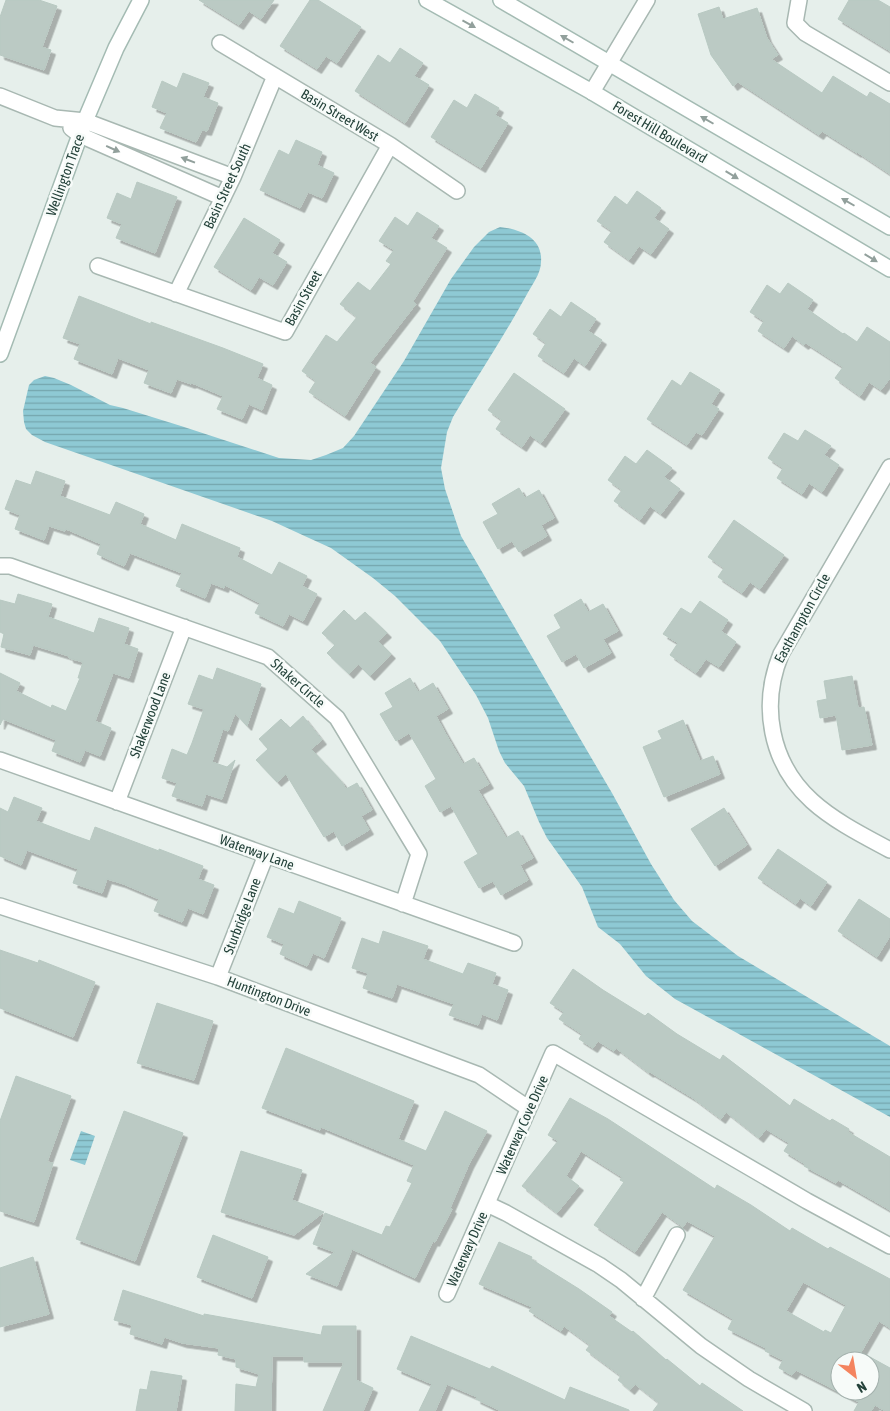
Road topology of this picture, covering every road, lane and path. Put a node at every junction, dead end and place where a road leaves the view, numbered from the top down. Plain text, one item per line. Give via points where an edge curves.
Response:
1 (141, 0) edge
2 (427, 0) edge
3 (501, 0) edge
4 (647, 0) edge
5 (799, 0) edge
6 (220, 43) dead end
7 (609, 63) junction
8 (275, 76) junction
9 (890, 83) edge
10 (592, 92) junction
11 (0, 96) edge
12 (82, 128) junction
13 (390, 145) junction
14 (233, 177) junction
15 (457, 191) dead end
16 (223, 198) junction
17 (890, 227) edge
18 (98, 266) dead end
19 (890, 269) edge
20 (176, 294) junction
21 (0, 354) edge
22 (890, 467) edge
23 (0, 566) edge
24 (184, 627) junction
25 (0, 760) edge
26 (117, 802) junction
27 (890, 850) edge
28 (266, 855) junction
29 (403, 904) junction
30 (0, 906) edge
31 (514, 943) dead end
32 (218, 977) junction
33 (528, 1108) junction
34 (487, 1204) junction
35 (678, 1234) dead end
36 (890, 1246) edge
37 (447, 1294) dead end
38 (643, 1299) junction
39 (804, 1411) edge

1 - 12 street, Wellington Trace via 116,48
2 -> 10 street, Forest Hill Boulevard
7 -> 3 street
4 - 7 street
5 - 9 street via 795,24
6 - 8 street, Basin Street West
7 - 10 street
17 -> 7 street
8 - 13 street, Basin Street West
8 - 14 street, Basin Street South
10 -> 19 street, Forest Hill Boulevard
11 - 12 street
14 -> 12 street
12 -> 16 street
12 - 21 street, Wellington Trace
13 - 15 street, Basin Street West
13 - 20 street, Basin Street via 284,332
14 - 16 street, Basin Street South
16 - 20 street, Basin Street South
18 - 20 street, Basin Street
22 - 27 street, Easthampton Circle via 781,654 772,682 770,711 779,755 802,792 825,812
23 - 24 street, Shaker Circle via 10,566
24 - 26 street, Shakerwood Lane
24 - 29 street, Shaker Circle via 268,657 337,718 419,854
25 - 26 street, Waterway Lane
26 - 28 street, Waterway Lane
28 - 29 street, Waterway Lane
28 - 32 street, Sturbridge Lane
29 - 31 street, Waterway Lane
30 - 32 street, Huntington Drive
32 - 33 street, Huntington Drive via 479,1075
33 - 34 street, Waterway Cove Drive
33 - 36 street, Waterway Cove Drive via 553,1053 807,1202
34 - 37 street, Waterway Drive
34 - 38 street via 599,1265
35 - 38 street
38 - 39 street via 749,1380

